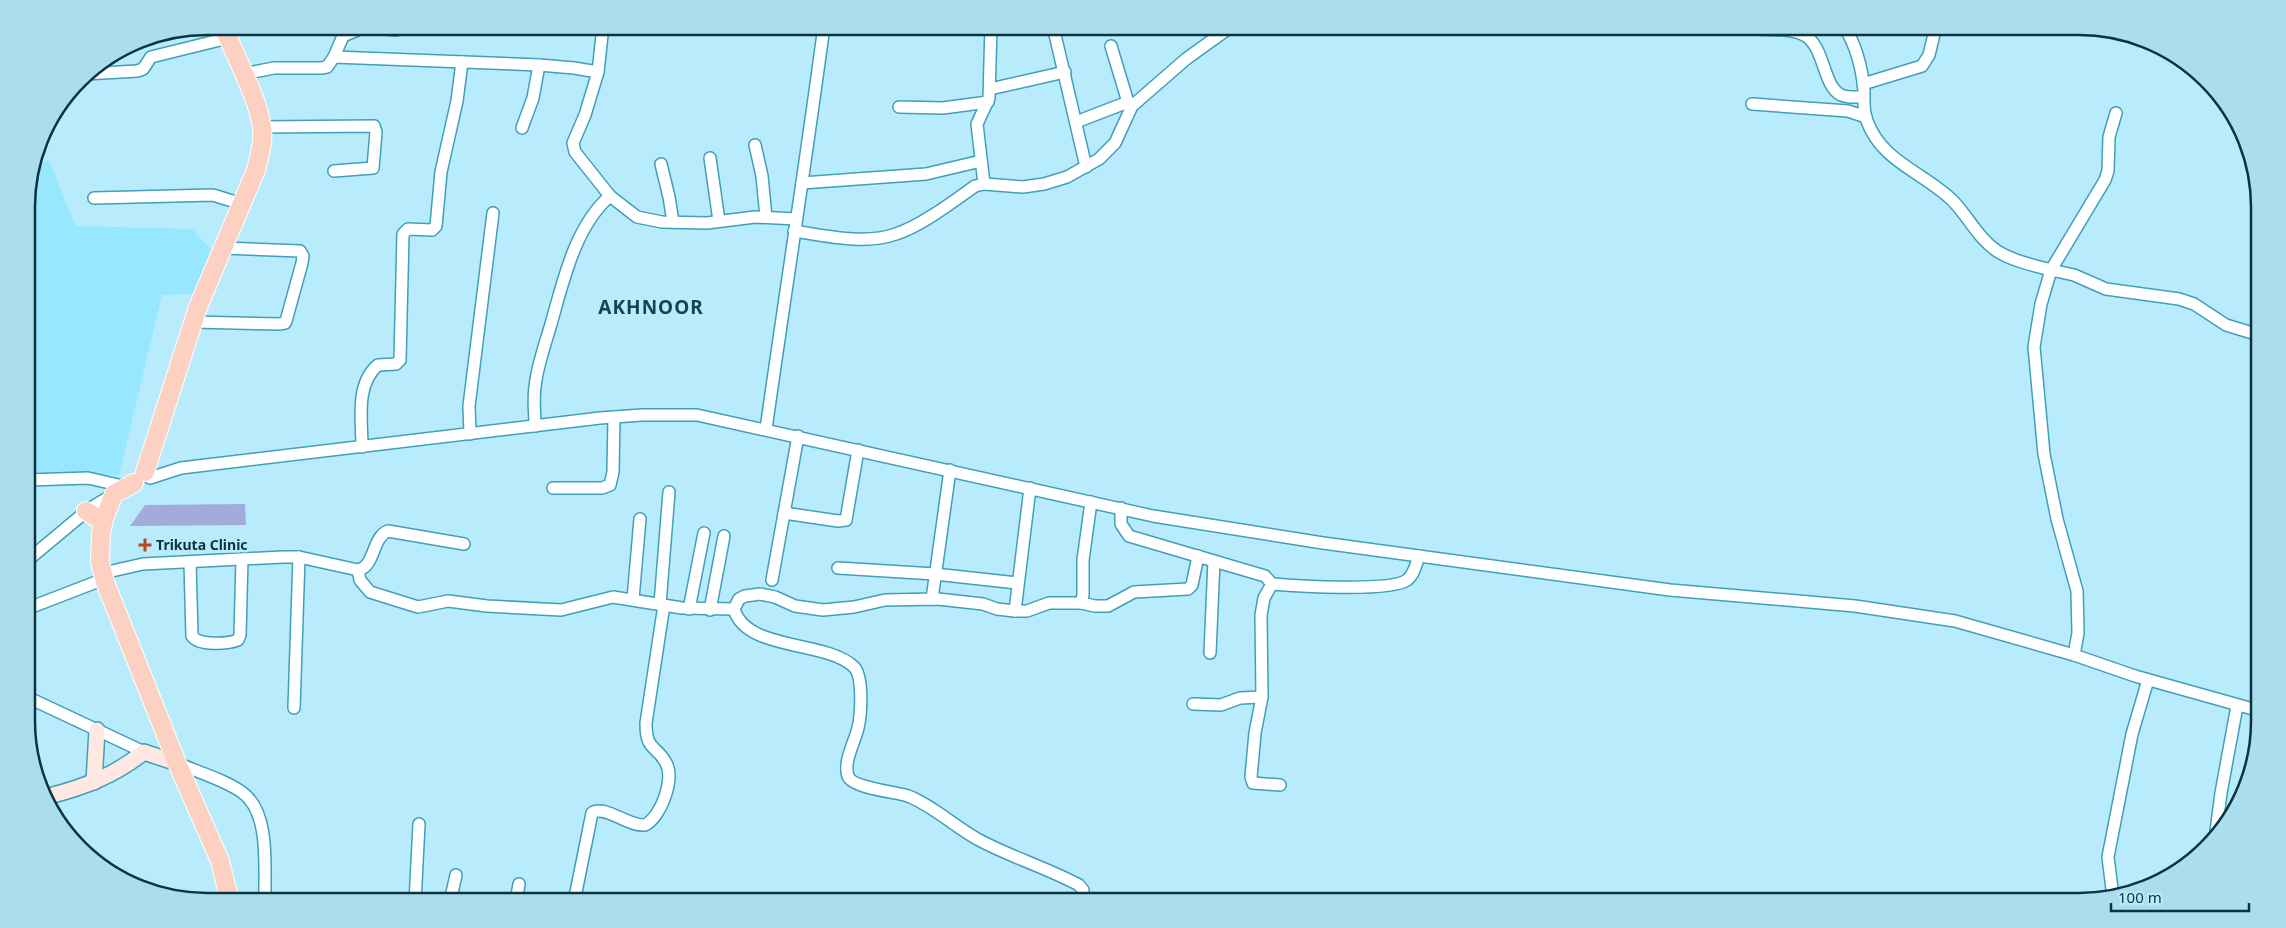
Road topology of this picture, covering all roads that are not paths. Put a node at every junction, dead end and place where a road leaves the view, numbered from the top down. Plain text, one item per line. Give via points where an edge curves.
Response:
1 (216, 35) edge
2 (226, 35) edge
3 (342, 35) edge
4 (603, 35) edge
5 (823, 35) edge
6 (991, 35) edge
7 (1055, 35) edge
8 (1219, 35) edge
9 (1803, 35) edge
10 (1849, 35) edge
11 (1934, 35) edge
12 (1111, 46) dead end
13 (334, 56) junction
14 (462, 62) junction
15 (539, 65) junction
16 (598, 72) junction
17 (1065, 72) junction
18 (98, 73) edge
19 (245, 79) junction
20 (1863, 84) junction
21 (990, 89) junction
22 (1864, 97) junction
23 (988, 102) junction
24 (1752, 104) dead end
25 (1129, 106) junction
26 (899, 107) dead end
27 (2116, 113) dead end
28 (1866, 116) junction
29 (1076, 122) junction
30 (262, 127) junction
31 (522, 128) dead end
32 (755, 144) dead end
33 (710, 158) dead end
34 (981, 162) junction
35 (661, 164) dead end
36 (1086, 167) junction
37 (334, 171) dead end
38 (802, 183) junction
39 (984, 184) junction
40 (94, 198) dead end
41 (606, 199) junction
42 (242, 204) junction
43 (493, 213) dead end
44 (766, 217) junction
45 (796, 219) junction
46 (720, 221) junction
47 (672, 222) junction
48 (793, 235) junction
49 (224, 248) junction
50 (2050, 270) junction
51 (194, 322) junction
52 (2251, 333) edge
53 (614, 417) junction
54 (535, 426) junction
55 (766, 429) junction
56 (470, 434) junction
57 (798, 436) junction
58 (362, 447) junction
59 (858, 450) junction
60 (950, 470) junction
61 (35, 480) edge
62 (134, 483) junction
63 (553, 488) dead end
64 (1030, 488) junction
65 (668, 492) dead end
66 (1091, 502) junction
67 (1121, 508) junction
68 (86, 511) junction
69 (784, 513) junction
70 (640, 519) dead end
71 (103, 522) junction
72 (704, 534) dead end
73 (724, 536) dead end
74 (464, 544) dead end
75 (35, 554) edge
76 (1198, 556) junction
77 (1418, 556) junction
78 (299, 557) junction
79 (242, 559) junction
80 (1214, 561) junction
81 (190, 562) junction
82 (838, 568) dead end
83 (358, 570) junction
84 (935, 574) junction
85 (103, 576) junction
86 (772, 580) dead end
87 (1017, 583) junction
88 (1272, 584) junction
89 (633, 599) junction
90 (932, 599) junction
91 (1081, 603) junction
92 (662, 604) junction
93 (35, 605) edge
94 (689, 609) junction
95 (734, 609) junction
96 (710, 610) junction
97 (1015, 611) junction
98 (1210, 653) dead end
99 (2074, 655) junction
100 (2148, 680) junction
101 (1262, 698) junction
102 (35, 701) edge
103 (1193, 704) dead end
104 (2237, 706) junction
105 (294, 708) dead end
106 (2251, 709) edge
107 (97, 730) junction
108 (144, 752) junction
109 (177, 763) junction
110 (94, 782) junction
111 (1280, 785) dead end
112 (52, 795) edge
113 (419, 824) dead end
114 (2217, 825) edge
115 (456, 875) dead end
116 (519, 884) dead end
117 (2112, 890) edge
118 (228, 893) edge
119 (265, 893) edge
120 (415, 893) edge
121 (452, 893) edge
122 (518, 893) edge
123 (576, 893) edge
124 (1082, 893) edge

1 - 18 street via 151,57 143,69 137,71
2 - 19 main road
3 - 13 street
4 - 16 street
5 - 38 street
6 - 21 street
7 - 17 street
8 - 25 street
9 - 22 street via 1816,48 1838,94
10 - 20 street via 1858,52
11 - 20 street via 1929,55 1922,66
12 - 25 street
13 - 14 street
13 - 19 street via 327,66 321,68 274,68
14 - 15 street
14 - 58 street via 457,100 444,152 436,228 408,229 403,234 400,360 396,364 378,365 367,380 361,403
15 - 16 street
15 - 31 street via 537,84
16 - 41 street via 585,115 572,143
17 - 21 street
17 - 29 street
19 - 30 main road
20 - 22 street
21 - 23 street
22 - 28 street
23 - 26 street via 943,108
23 - 34 street via 977,124
24 - 28 street via 1848,111
25 - 29 street
25 - 36 street via 1115,143
27 - 50 street via 2109,137 2105,180
28 - 50 street via 1883,149 1951,199 1977,233 1996,250 2009,258
29 - 36 street
30 - 37 street via 374,126 373,168
30 - 42 main road via 259,157
32 - 44 street
33 - 46 street
34 - 38 street via 926,174
34 - 39 street
35 - 47 street
36 - 39 street via 1067,177 1033,186
38 - 45 street
39 - 48 street via 975,186 908,229 890,236 866,239
40 - 42 street via 213,195
41 - 47 street via 637,217
41 - 54 street via 575,249 560,287 534,388
42 - 49 main road
43 - 56 street via 470,398
44 - 45 street
44 - 46 street
45 - 48 street
46 - 47 street
48 - 55 street
49 - 51 main road
49 - 51 street via 300,251 302,263 286,321 279,324
50 - 52 street via 2074,275 2106,288 2179,299 2194,304 2226,325
50 - 99 street via 2034,347 2044,454 2057,519 2077,591 2078,632
51 - 62 main road
53 - 54 street
53 - 55 street via 697,415
53 - 63 street via 610,485 602,488
54 - 56 street
55 - 57 street
56 - 58 street
57 - 59 street
57 - 69 street
58 - 62 street via 181,468
59 - 60 street
59 - 69 street via 846,520
60 - 64 street
60 - 84 street
61 - 62 street via 88,478
62 - 68 street
62 - 71 main road
64 - 66 street
64 - 87 street
65 - 92 street
66 - 67 street
66 - 91 street
67 - 76 street via 1121,524 1129,536
67 - 77 street via 1153,516
68 - 71 main road
68 - 75 street
69 - 86 street
70 - 89 street
71 - 85 main road via 100,544
72 - 94 street
73 - 96 street
74 - 83 street via 388,531 377,541 365,566
76 - 80 street
76 - 91 street via 1192,585 1188,589 1134,592 1108,606
77 - 88 street via 1412,576 1400,583 1324,587
77 - 99 street via 1670,590 1907,613 1955,621
78 - 79 street
78 - 83 street
78 - 105 street
79 - 81 street
79 - 81 street via 240,635 238,640 230,642 200,642 192,636
80 - 88 street via 1265,576
80 - 98 street
81 - 85 street via 143,564
82 - 84 street
83 - 89 street via 360,580 370,592 418,607 448,602 561,610 606,598
84 - 87 street
84 - 90 street
85 - 93 street
85 - 109 main road
87 - 97 street
88 - 101 street via 1263,601 1261,615
89 - 92 street
90 - 95 street via 885,600 823,610 756,594 739,599
90 - 97 street
91 - 97 street via 1049,603 1027,611
92 - 94 street
92 - 123 street via 646,735 648,743 667,763 665,797 657,816 645,826 603,810 592,812
94 - 96 street
95 - 96 street
95 - 124 street via 748,630 833,656 850,663 857,670 860,715 848,764 850,780 919,801 981,841 1080,885
99 - 100 street
100 - 104 street
100 - 117 street via 2132,734 2108,857
101 - 103 street via 1240,698 1222,705
101 - 111 street via 1251,777 1253,782
102 - 107 street
104 - 106 street
104 - 114 street
107 - 108 street
107 - 110 street
108 - 109 street
108 - 110 street via 124,768
109 - 118 main road via 220,861
109 - 119 street via 243,792 255,806 262,830
110 - 112 street
113 - 120 street
115 - 121 street
116 - 122 street

